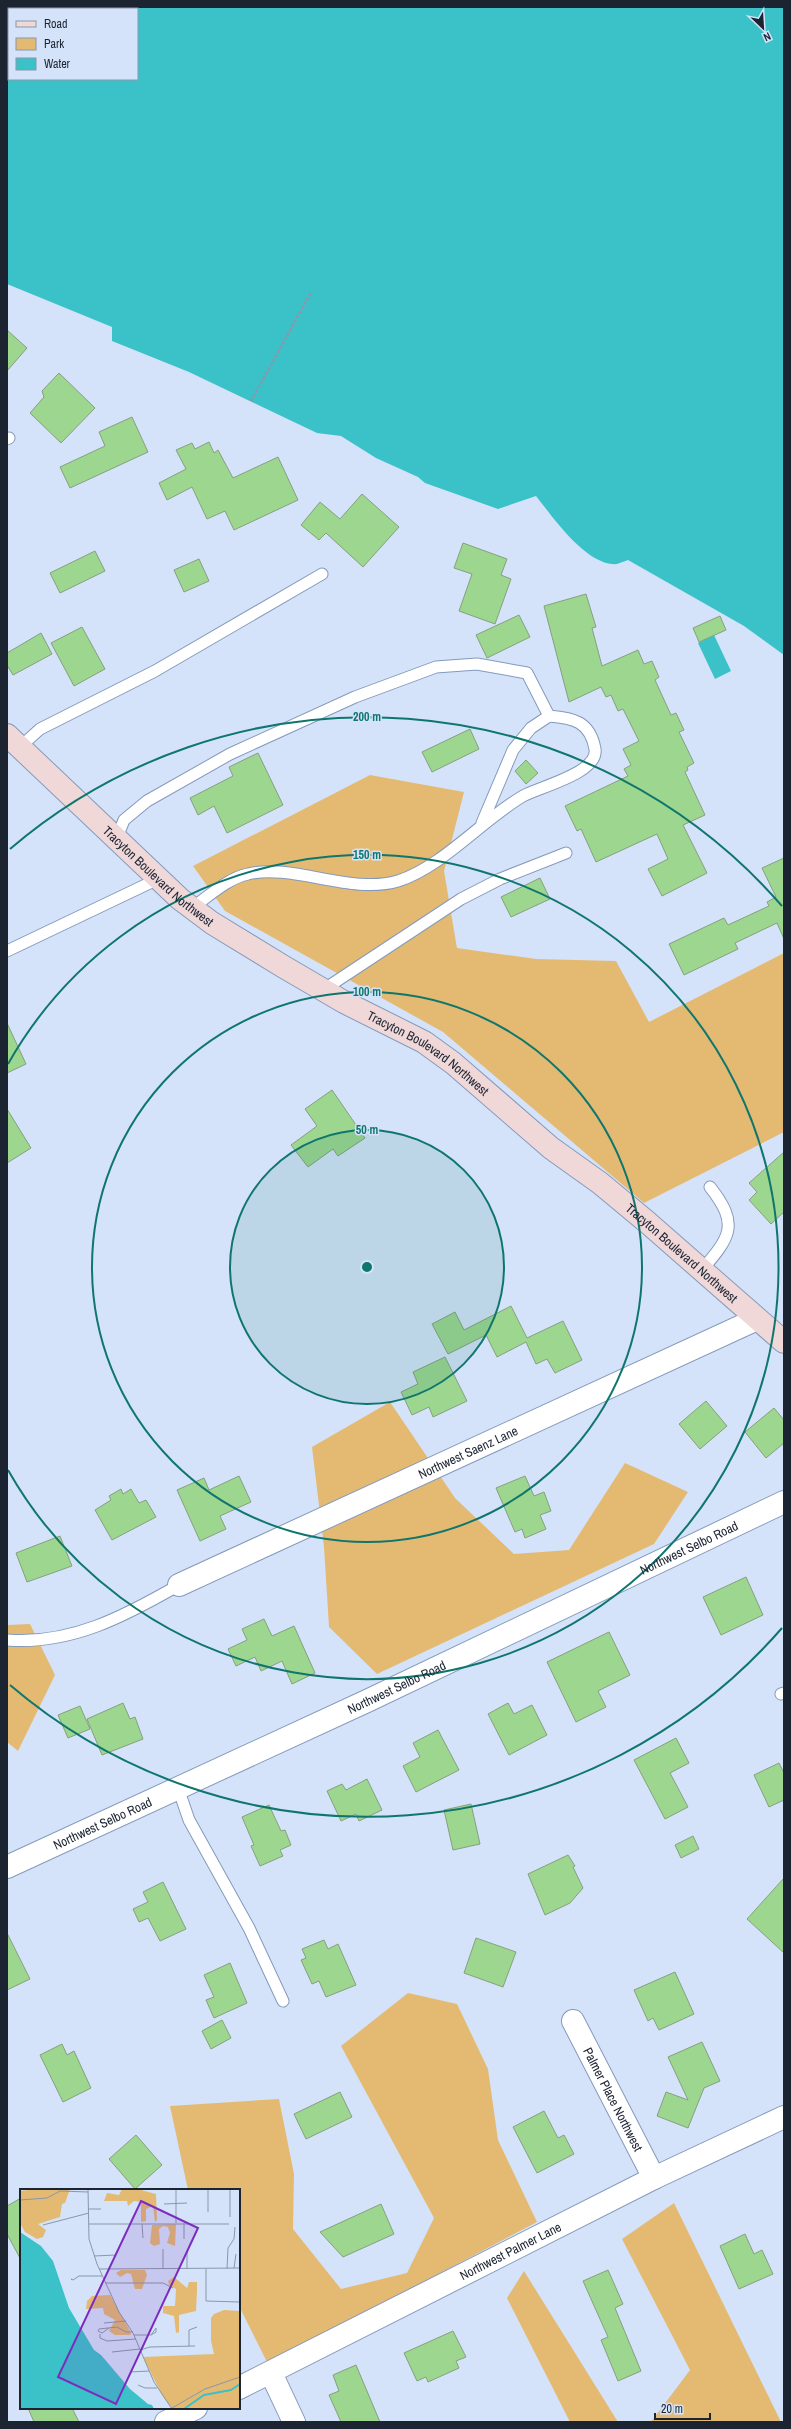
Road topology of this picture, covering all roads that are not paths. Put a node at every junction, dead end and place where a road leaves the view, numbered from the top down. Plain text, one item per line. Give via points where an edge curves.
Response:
1 (322, 574) dead end
2 (549, 716) junction
3 (12, 743) edge
4 (482, 824) junction
5 (116, 840) junction
6 (566, 853) dead end
7 (158, 879) junction
8 (192, 908) junction
9 (7, 951) edge
10 (323, 990) junction
11 (710, 1188) dead end
12 (702, 1270) junction
13 (758, 1319) junction
14 (784, 1342) edge
15 (784, 1502) edge
16 (179, 1585) joint
17 (7, 1640) edge
18 (178, 1788) junction
19 (7, 1867) edge
20 (283, 2001) dead end
21 (573, 2021) dead end
22 (784, 2117) edge
23 (654, 2178) junction
24 (271, 2373) junction
25 (240, 2388) edge
26 (294, 2422) edge

1 - 3 lane via 155,671
2 - 4 lane via 531,728 513,750
2 - 4 lane via 575,719 590,734 595,751 591,763 573,776 523,796
2 - 5 lane via 527,673 477,664 436,667 355,697 230,754 147,800 124,820
3 - 5 main road, Tracyton Boulevard Northwest
4 - 8 lane via 444,855 398,880 376,884 347,883 266,871 247,874 228,882
5 - 7 main road, Tracyton Boulevard Northwest
6 - 10 lane via 500,879 461,899
7 - 8 main road, Tracyton Boulevard Northwest
7 - 9 lane
8 - 10 main road, Tracyton Boulevard Northwest
10 - 12 main road, Tracyton Boulevard Northwest via 424,1042 453,1063 551,1148 606,1188
11 - 12 lane via 722,1201 730,1224 724,1242
12 - 13 main road, Tracyton Boulevard Northwest
13 - 14 main road, Tracyton Boulevard Northwest
13 - 16 street, Northwest Saenz Lane
15 - 18 street, Northwest Selbo Road
16 - 17 lane via 102,1626 64,1637 28,1641
18 - 19 street, Northwest Selbo Road
18 - 20 lane via 189,1820 249,1928
21 - 23 street, Palmer Place Northwest
22 - 23 street, Northwest Palmer Lane
23 - 24 street, Northwest Palmer Lane
24 - 25 street, Northwest Palmer Lane
24 - 26 street

